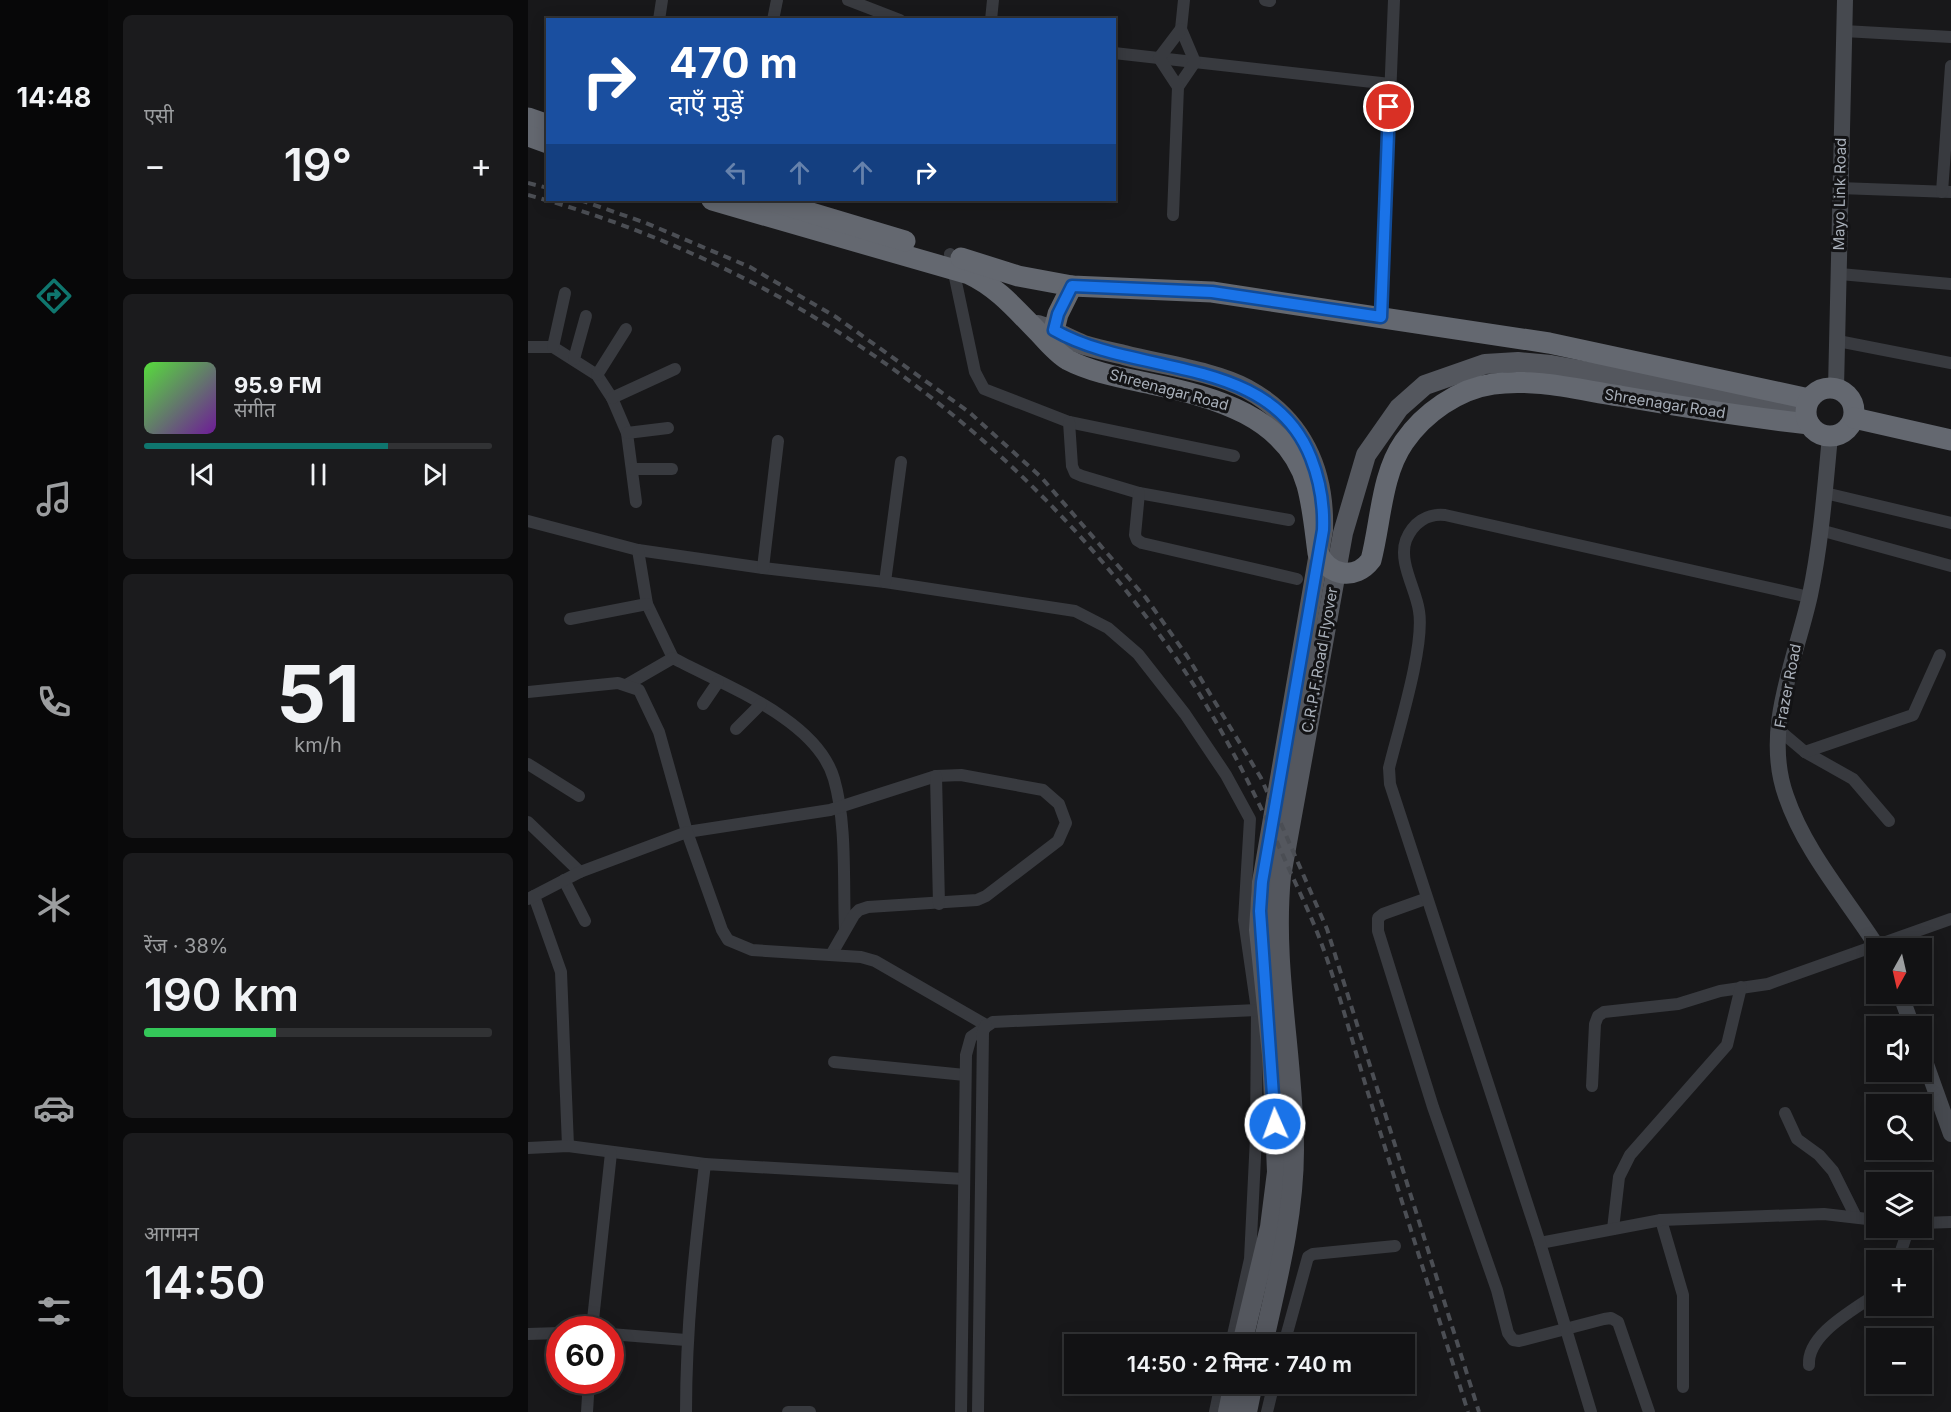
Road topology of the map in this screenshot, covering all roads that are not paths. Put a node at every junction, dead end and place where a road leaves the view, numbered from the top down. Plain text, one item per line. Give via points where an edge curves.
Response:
1 (662, 0) edge
2 (777, 0) edge
3 (848, 0) edge
4 (993, 0) edge
5 (1184, 0) edge
6 (1265, 0) edge
7 (1395, 0) edge
8 (1845, 0) edge
9 (1270, 1) edge
10 (659, 18) edge
11 (773, 18) edge
12 (893, 18) edge
13 (992, 18) edge
14 (1181, 29) junction
15 (1844, 31) junction
16 (1951, 37) edge
17 (1116, 53) edge
18 (1159, 58) junction
19 (1195, 62) junction
20 (1951, 66) edge
21 (1390, 84) junction
22 (1178, 87) junction
23 (528, 118) edge
24 (546, 124) edge
25 (528, 136) edge
26 (546, 142) edge
27 (1839, 188) junction
28 (1947, 192) edge
29 (715, 201) edge
30 (771, 201) edge
31 (1173, 214) dead end
32 (951, 260) junction
33 (1840, 274) junction
34 (1951, 284) edge
35 (1072, 286) junction
36 (565, 293) dead end
37 (586, 316) dead end
38 (1381, 317) junction
39 (1029, 323) junction
40 (626, 328) dead end
41 (1061, 334) junction
42 (1838, 341) junction
43 (528, 347) edge
44 (553, 347) junction
45 (574, 359) junction
46 (1951, 363) edge
47 (675, 369) dead end
48 (597, 375) junction
49 (1836, 388) junction
50 (612, 398) junction
51 (1808, 410) junction
52 (1854, 418) junction
53 (1069, 422) junction
54 (668, 428) dead end
55 (627, 433) junction
56 (1830, 436) junction
57 (1951, 440) edge
58 (778, 441) dead end
59 (1234, 456) dead end
60 (901, 462) dead end
61 (632, 469) junction
62 (672, 470) dead end
63 (1139, 493) junction
64 (1825, 493) junction
65 (636, 502) dead end
66 (1290, 520) dead end
67 (528, 521) edge
68 (1951, 524) edge
69 (1818, 540) junction
70 (638, 550) junction
71 (1951, 566) edge
72 (763, 568) junction
73 (1296, 579) dead end
74 (885, 582) junction
75 (1809, 597) junction
76 (647, 604) junction
77 (570, 619) dead end
78 (1940, 655) dead end
79 (673, 658) junction
80 (718, 682) junction
81 (628, 684) junction
82 (528, 692) edge
83 (703, 704) dead end
84 (761, 704) junction
85 (736, 729) dead end
86 (1779, 730) junction
87 (1805, 752) junction
88 (528, 764) edge
89 (936, 776) junction
90 (579, 796) dead end
91 (840, 807) junction
92 (1889, 821) dead end
93 (528, 822) edge
94 (687, 832) junction
95 (580, 872) junction
96 (564, 880) junction
97 (531, 898) edge
98 (1425, 899) junction
99 (939, 904) junction
100 (1951, 919) edge
101 (585, 921) dead end
102 (845, 930) junction
103 (1872, 938) edge
104 (1901, 938) edge
105 (1866, 951) edge
106 (831, 955) junction
107 (1741, 987) junction
108 (1257, 1010) junction
109 (986, 1025) junction
110 (834, 1062) dead end
111 (965, 1075) junction
112 (1932, 1081) edge
113 (1592, 1086) dead end
114 (1785, 1113) dead end
115 (1951, 1134) edge
116 (568, 1146) junction
117 (528, 1148) edge
118 (611, 1153) junction
119 (705, 1164) junction
120 (964, 1179) junction
121 (1856, 1217) junction
122 (1866, 1218) edge
123 (1661, 1220) junction
124 (1951, 1222) edge
125 (1932, 1223) edge
126 (1613, 1229) junction
127 (1540, 1243) junction
128 (1395, 1246) dead end
129 (1866, 1301) edge
130 (593, 1316) edge
131 (1566, 1329) junction
132 (546, 1333) edge
133 (528, 1334) edge
134 (1239, 1334) edge
135 (1240, 1334) edge
136 (1265, 1334) edge
137 (1287, 1334) edge
138 (624, 1335) edge
139 (686, 1340) junction
140 (1809, 1365) dead end
141 (1683, 1387) dead end
142 (588, 1394) edge
143 (1219, 1394) edge
144 (1232, 1394) edge
145 (1251, 1394) edge
146 (1271, 1394) edge
147 (587, 1412) edge
148 (686, 1412) edge
149 (788, 1412) edge
150 (810, 1412) edge
151 (961, 1412) edge
152 (978, 1412) edge
153 (1215, 1412) edge
154 (1228, 1412) edge
155 (1247, 1412) edge
156 (1267, 1412) edge
157 (1591, 1412) edge
158 (1649, 1412) edge

1 - 10 street
2 - 11 street
3 - 12 street
4 - 13 street
5 - 14 street
6 - 9 street
7 - 21 street
8 - 15 street, Mayo Link Road
14 - 18 street
14 - 19 street
15 - 16 street
15 - 27 street, Mayo Link Road
17 - 18 street
18 - 19 street
18 - 22 street
19 - 21 street
19 - 22 street
20 - 28 street
21 - 38 street
22 - 31 street
23 - 24 highway
25 - 26 highway
27 - 28 street
27 - 33 street, Mayo Link Road
29 - 32 highway, Shreenagar Road via 820,232
30 - 32 highway, Shreenagar Road
32 - 35 highway, Shreenagar Road
32 - 39 highway, Shreenagar Road via 991,285
32 - 53 street via 975,372 984,389
33 - 34 street
33 - 42 street, Mayo Link Road
35 - 38 highway, Shreenagar Road via 1212,292
35 - 41 highway via 1058,314
36 - 44 street
37 - 45 street
38 - 51 highway, Shreenagar Road via 1549,343
39 - 41 main road, C.R.P.F.Road Flyover
39 - 51 highway, Shreenagar Road via 1075,363 1210,398 1258,420 1296,460 1307,485 1323,563 1346,574 1365,568 1371,560 1385,494 1403,443 1439,407 1473,390 1516,383 1559,386 1736,415
40 - 48 street
41 - 135 main road, C.R.P.F.Road Flyover via 1086,345 1246,388 1290,422 1305,442 1318,479 1323,530 1262,882 1259,930 1272,1055 1276,1172 1270,1227
42 - 46 street
42 - 49 street, Mayo Link Road
43 - 44 street
44 - 45 street
45 - 48 street
47 - 50 street
48 - 50 street
49 - 51 highway via 1820,389
49 - 52 highway via 1853,402
50 - 55 street
51 - 56 highway via 1814,430
51 - 136 main road, C.R.P.F.Road Flyover via 1551,365 1485,364 1425,385 1398,408 1366,455 1341,544 1281,876 1277,914 1294,1152 1287,1233
52 - 56 highway via 1845,431
52 - 57 highway
53 - 59 street
53 - 63 street via 1075,473
54 - 55 street
55 - 61 street
56 - 64 street, Frazer Road
58 - 72 street
60 - 74 street
61 - 62 street
61 - 65 street
63 - 66 street
63 - 73 street via 1137,540
64 - 68 street
64 - 69 street, Frazer Road
67 - 70 street
69 - 71 street
69 - 75 street, Frazer Road
70 - 72 street
70 - 76 street
72 - 74 street
74 - 108 street via 1075,611 1108,628 1138,654 1185,714 1250,819 1244,920
75 - 86 street, Frazer Road via 1792,656
75 - 98 street via 1445,514 1423,518 1406,540 1404,553 1420,624 1389,768 1390,784
76 - 77 street
76 - 79 street
78 - 87 street via 1913,716
79 - 80 street
79 - 81 street
80 - 83 street
80 - 84 street
81 - 82 street
81 - 94 street via 639,690 659,732
84 - 85 street
84 - 91 street via 812,740 834,777
86 - 87 street
86 - 103 street, Frazer Road via 1780,777 1793,815
87 - 92 street via 1853,779
88 - 90 street
89 - 91 street
89 - 99 street
89 - 99 street via 961,776 1043,790 1059,804 1066,823 1058,841 986,896
91 - 94 street
91 - 102 street
93 - 95 street
94 - 95 street
94 - 106 street via 728,940 752,950
95 - 96 street
96 - 97 street
96 - 101 street
97 - 116 street via 561,972
98 - 127 street
98 - 131 street via 1383,914 1377,925 1433,1107 1497,1290 1508,1333 1513,1340 1520,1341
99 - 102 street via 868,907 854,915
100 - 104 street
102 - 106 street
105 - 107 street via 1768,984
106 - 109 street via 875,961
107 - 113 street via 1678,1004 1604,1012 1595,1024
107 - 126 street via 1727,1045 1630,1155 1619,1177
108 - 109 street
108 - 134 street via 1250,1259
109 - 111 street via 968,1043
109 - 152 street via 980,1168
110 - 111 street
111 - 120 street
112 - 115 street
114 - 121 street via 1797,1139 1833,1171
116 - 117 street
116 - 118 street
118 - 119 street
118 - 130 street
119 - 120 street
119 - 139 street
120 - 151 street
121 - 122 street
121 - 123 street via 1824,1214
123 - 126 street
123 - 141 street via 1683,1294
124 - 125 street
126 - 127 street
127 - 131 street
128 - 137 street via 1308,1257
129 - 140 street via 1817,1341 1808,1356
131 - 157 street
131 - 158 street via 1611,1318 1618,1322
132 - 133 street
138 - 139 street
139 - 148 street
142 - 147 street
143 - 153 street
144 - 154 main road
145 - 155 main road
146 - 156 street
149 - 150 street

